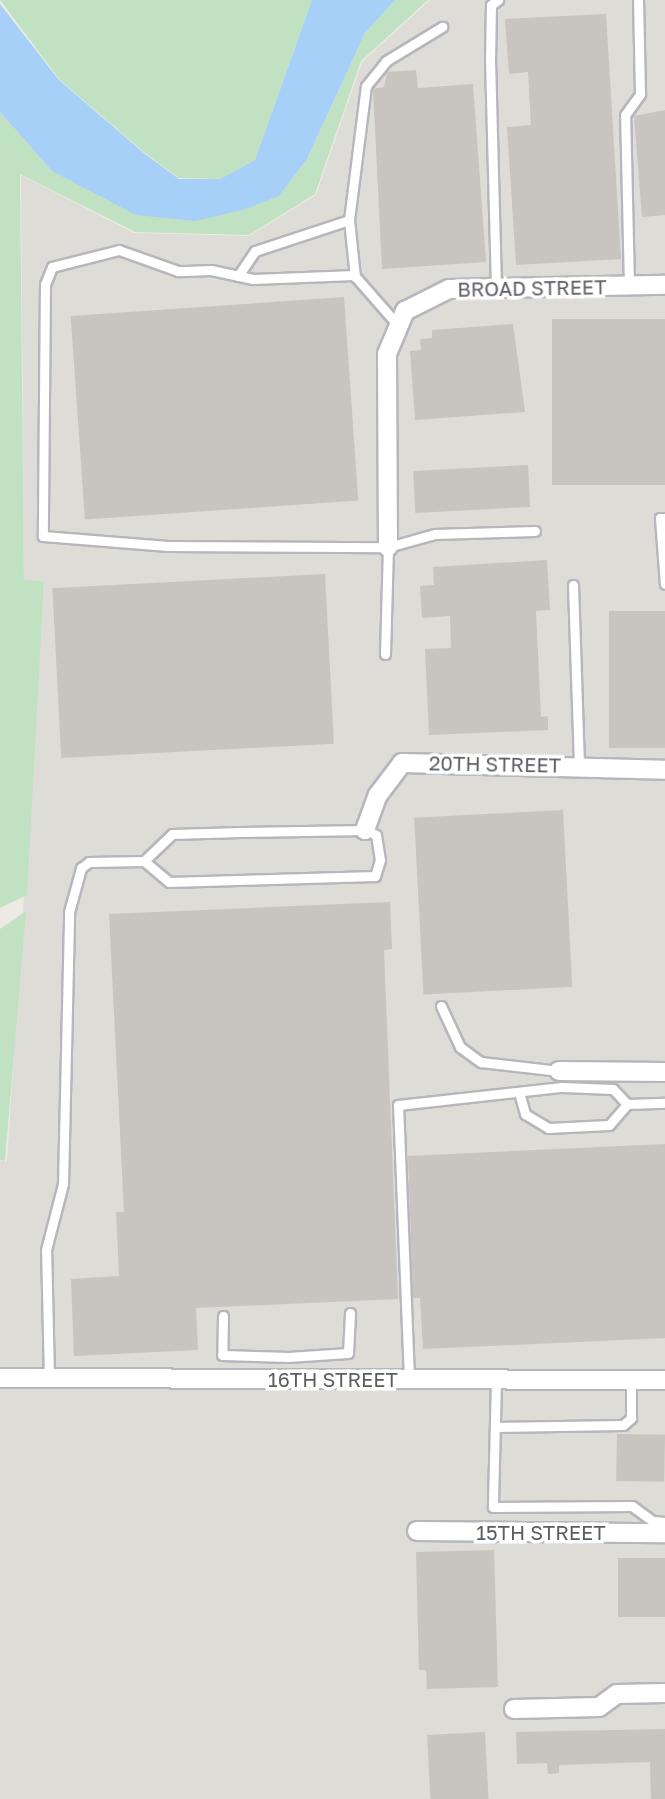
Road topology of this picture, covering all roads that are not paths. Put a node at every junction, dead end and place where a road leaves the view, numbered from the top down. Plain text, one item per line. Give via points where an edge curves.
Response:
1 (498, 0) edge
2 (638, 0) edge
3 (442, 27) dead end
4 (349, 220) junction
5 (238, 276) junction
6 (355, 277) junction
7 (665, 285) edge
8 (629, 286) junction
9 (496, 288) junction
10 (396, 323) junction
11 (665, 518) edge
12 (535, 531) dead end
13 (388, 547) junction
14 (665, 584) edge
15 (573, 585) dead end
16 (385, 654) dead end
17 (579, 765) junction
18 (665, 770) edge
19 (365, 830) junction
20 (144, 861) junction
21 (441, 1006) dead end
22 (559, 1071) joint
23 (665, 1072) edge
24 (520, 1096) junction
25 (665, 1103) edge
26 (627, 1104) junction
27 (350, 1313) dead end
28 (223, 1316) dead end
29 (288, 1357) junction
30 (0, 1378) edge
31 (49, 1378) junction
32 (409, 1378) junction
33 (286, 1379) junction
34 (496, 1380) junction
35 (631, 1380) junction
36 (665, 1380) edge
37 (495, 1427) junction
38 (665, 1522) edge
39 (417, 1531) dead end
40 (665, 1533) edge
41 (665, 1693) edge
42 (514, 1709) dead end

1 - 9 lane via 491,5 490,61
2 - 8 lane via 640,94 625,115
3 - 4 lane via 386,61 366,86
4 - 5 lane via 255,251
4 - 6 lane
5 - 6 lane
5 - 13 lane via 178,271 119,250 52,267 45,284 43,536 168,546
6 - 10 lane
7 - 8 street, BROAD STREET
8 - 9 street, BROAD STREET
9 - 10 street, BROAD STREET via 433,292
10 - 13 street via 387,354
11 - 14 lane via 660,518
12 - 13 lane via 435,534
13 - 16 lane
15 - 17 lane
17 - 18 street, 20TH STREET
17 - 19 street, 20TH STREET via 402,763 378,795
19 - 20 lane via 172,834
19 - 20 lane via 376,835 375,876 169,882
20 - 31 lane via 89,862 74,881 63,1184 46,1250
21 - 22 lane via 453,1038 481,1062
22 - 23 street
24 - 26 lane via 530,1089 603,1088 613,1089
24 - 26 lane via 525,1114 548,1128 609,1125
24 - 32 lane via 496,1092 398,1105
25 - 26 lane
27 - 29 lane via 348,1353
28 - 29 lane via 222,1355
29 - 33 lane
30 - 31 street, 16TH STREET
31 - 33 street, 16TH STREET
32 - 33 street, 16TH STREET
32 - 34 street, 16TH STREET
34 - 35 street, 16TH STREET
34 - 37 lane
35 - 36 street, 16TH STREET
35 - 37 lane via 628,1423
37 - 38 lane via 493,1507 632,1506 653,1521
39 - 40 street, 15TH STREET
41 - 42 street via 617,1694 599,1707

